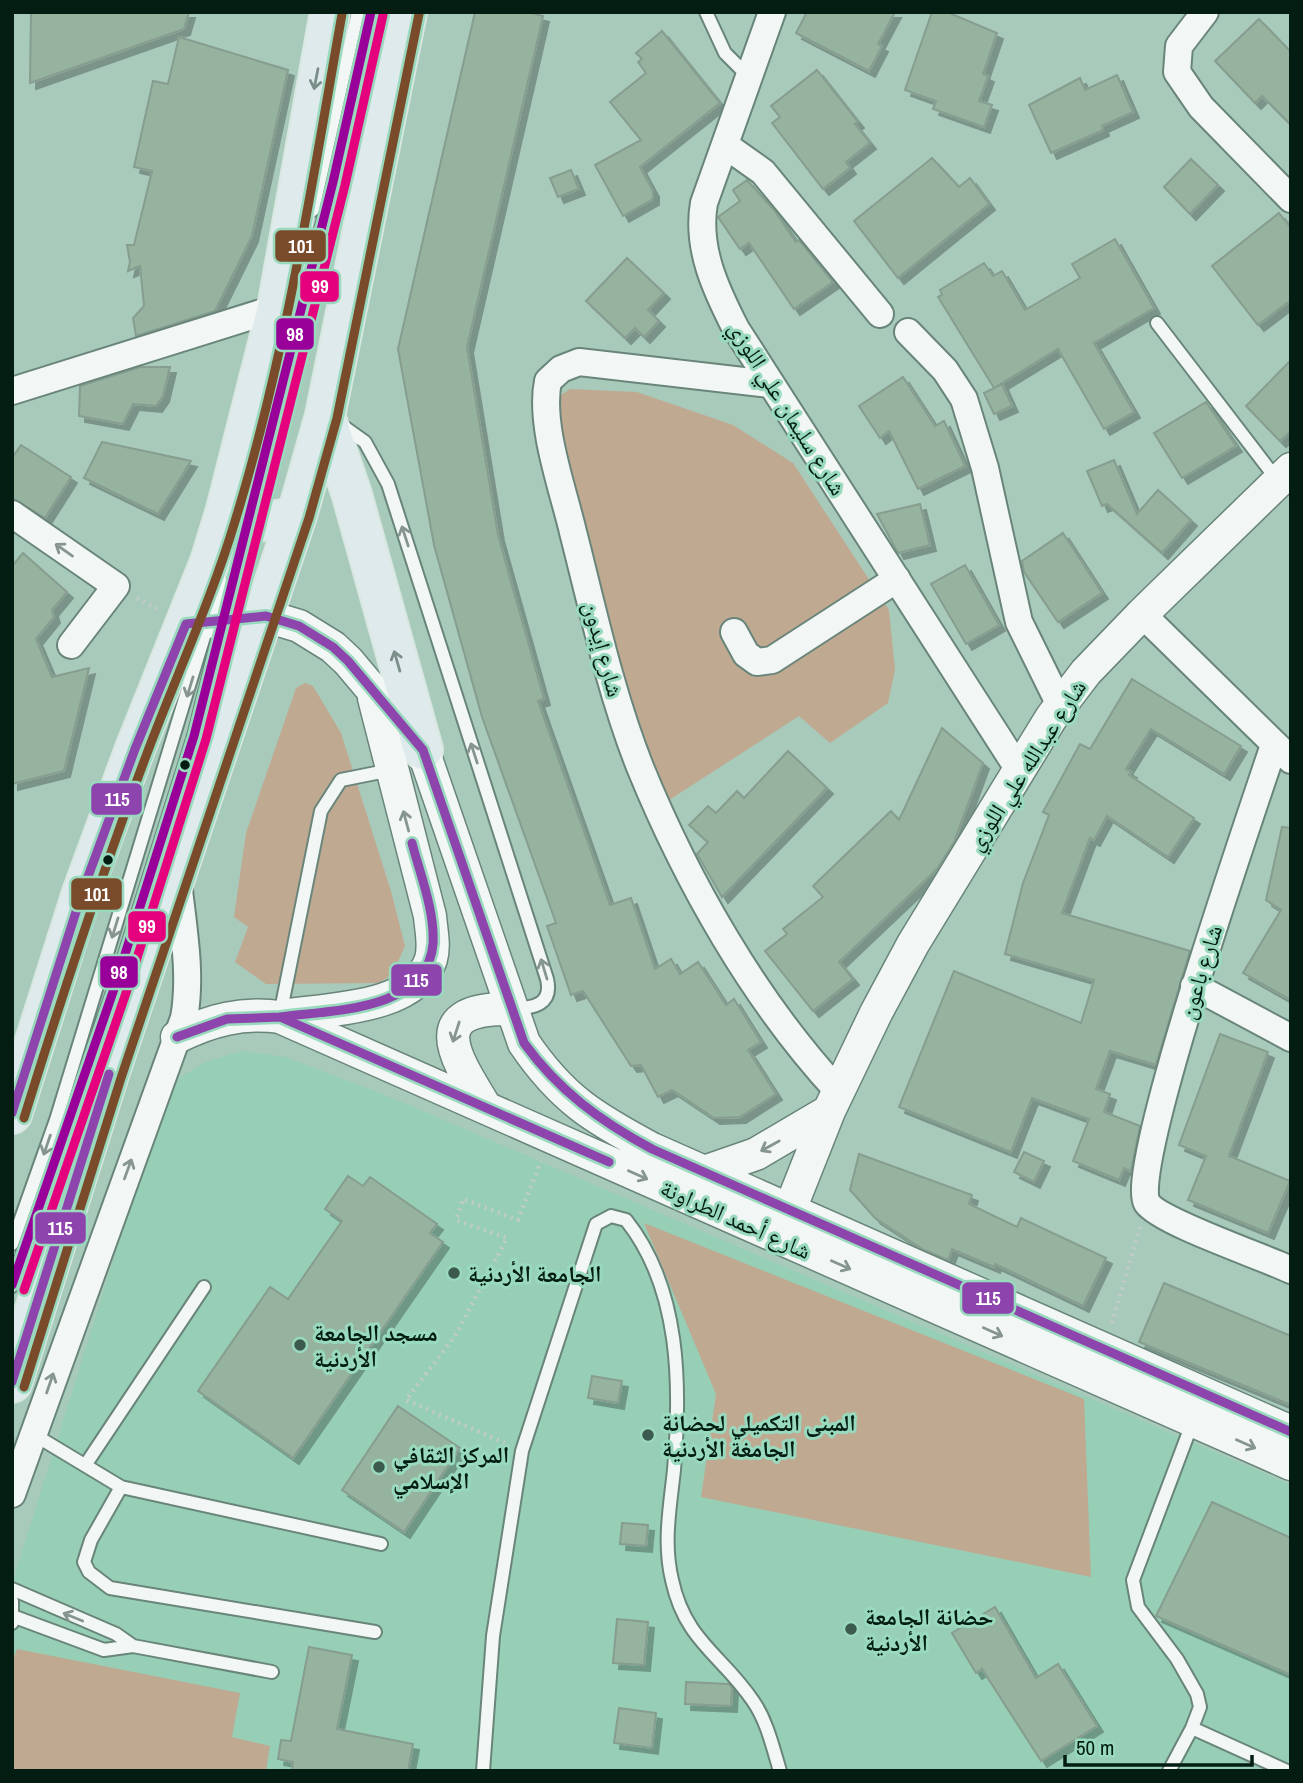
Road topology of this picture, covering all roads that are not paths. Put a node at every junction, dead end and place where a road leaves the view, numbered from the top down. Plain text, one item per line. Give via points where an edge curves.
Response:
1 (330, 12) edge
2 (358, 12) edge
3 (371, 12) edge
4 (407, 12) edge
5 (706, 12) edge
6 (772, 12) edge
7 (1205, 12) edge
8 (749, 78) junction
9 (725, 145) junction
10 (1291, 199) edge
11 (277, 309) junction
12 (880, 314) dead end
13 (1157, 323) dead end
14 (908, 332) dead end
15 (770, 384) junction
16 (12, 391) edge
17 (325, 416) junction
18 (1285, 475) edge
19 (12, 514) edge
20 (298, 515) junction
21 (237, 516) junction
22 (897, 579) junction
23 (1142, 614) junction
24 (266, 615) junction
25 (206, 622) junction
26 (734, 632) dead end
27 (71, 645) dead end
28 (372, 688) junction
29 (1060, 705) junction
30 (424, 750) junction
31 (1283, 752) edge
32 (392, 770) junction
33 (1019, 770) junction
34 (177, 873) junction
35 (1194, 986) junction
36 (512, 1009) junction
37 (280, 1017) junction
38 (177, 1037) junction
39 (1291, 1038) edge
40 (833, 1101) junction
41 (486, 1108) junction
42 (12, 1114) edge
43 (705, 1172) junction
44 (791, 1209) junction
45 (778, 1238) junction
46 (12, 1244) edge
47 (1291, 1270) edge
48 (12, 1286) edge
49 (204, 1287) dead end
50 (12, 1383) edge
51 (1194, 1421) junction
52 (1291, 1432) edge
53 (33, 1434) junction
54 (86, 1464) junction
55 (1291, 1464) edge
56 (121, 1488) junction
57 (12, 1494) edge
58 (381, 1544) dead end
59 (12, 1589) edge
60 (12, 1601) edge
61 (13, 1620) edge
62 (375, 1632) dead end
63 (132, 1646) junction
64 (272, 1672) dead end
65 (1192, 1728) junction
66 (483, 1771) edge
67 (780, 1771) edge
68 (1169, 1771) edge
69 (1287, 1771) edge

1 -> 11 main road
2 - 21 lane via 278,374
3 - 21 lane via 333,182
4 - 17 main road
5 - 8 lane via 725,53
6 - 8 street, شارع سليمان علي اللوزي
7 - 10 street via 1179,46 1177,72 1201,107
8 - 9 street, شارع سليمان علي اللوزي
9 - 12 street via 768,178
9 - 15 street, شارع سليمان علي اللوزي via 704,203 704,247 719,295
11 - 16 street
11 - 21 main road
13 - 18 lane
14 - 29 street via 945,370 964,398 985,468 1019,622
15 - 22 street, شارع سليمان علي اللوزي
15 - 40 street, شارع إيدون via 579,362 548,381 546,411 593,612 640,766 738,960
17 - 20 main road
30 -> 17 main road
36 -> 17 lane via 542,1004 548,979 388,484 365,442
18 - 23 street, شارع عبدالله علي اللوزي
27 -> 19 street via 116,586
20 - 21 main road via 282,521
20 - 24 main road
21 - 25 main road
22 - 26 street via 772,660 757,662 746,654
22 - 33 street, شارع سليمان علي اللوزي
23 - 29 street, شارع عبدالله علي اللوزي
23 - 31 street
24 - 25 street, شارع أحمد الطراونة
24 - 28 street, شارع أحمد الطراونة via 320,638
24 - 34 main road
25 - 42 main road via 135,749 82,893
25 -> 46 lane via 55,1120
25 - 48 lane via 194,736 114,989
28 - 30 street, شارع أحمد الطراونة
28 - 32 street
29 - 33 street, شارع عبدالله علي اللوزي
30 - 36 street, شارع أحمد الطراونة
31 - 35 street, شارع باعون
32 - 37 lane via 341,780 321,811
37 -> 32 street via 401,995 420,980 431,960 430,916
33 - 40 street, شارع عبدالله علي اللوزي via 913,944
34 - 38 street via 187,1002
34 - 50 main road
35 - 39 street
35 - 47 street, شارع باعون via 1149,1152 1144,1178 1147,1202 1166,1217
36 -> 41 street via 468,1013 453,1033 457,1061
36 - 43 street, شارع أحمد الطراونة via 524,1043 540,1067 576,1104 652,1149
37 - 38 street, شارع أحمد الطراونة via 253,1013 227,1018
37 - 41 street, شارع أحمد الطراونة
53 -> 38 street
40 -> 43 street via 755,1154
40 - 44 street, شارع عبدالله علي اللوزي
41 -> 45 street, شارع أحمد الطراونة
43 - 44 street, شارع أحمد الطراونة
44 - 45 street, شارع عبدالله علي اللوزي
44 - 52 street, شارع أحمد الطراونة via 872,1249
45 -> 51 street, شارع أحمد الطراونة
49 - 54 lane
51 -> 55 street, شارع أحمد الطراونة
51 - 65 lane via 1133,1580 1138,1607 1197,1694 1200,1707
53 - 54 lane
53 - 57 street
54 - 56 lane
56 - 58 lane
56 - 62 lane via 91,1540 84,1562 89,1572 110,1588
63 -> 59 lane via 116,1634
60 - 61 lane
61 - 63 lane via 104,1650
63 - 64 lane
65 - 68 lane
65 - 69 lane
66 - 67 lane via 493,1636 522,1451 596,1224 619,1216 635,1231 650,1259 674,1343 679,1389 666,1542 678,1605 686,1624 754,1703

